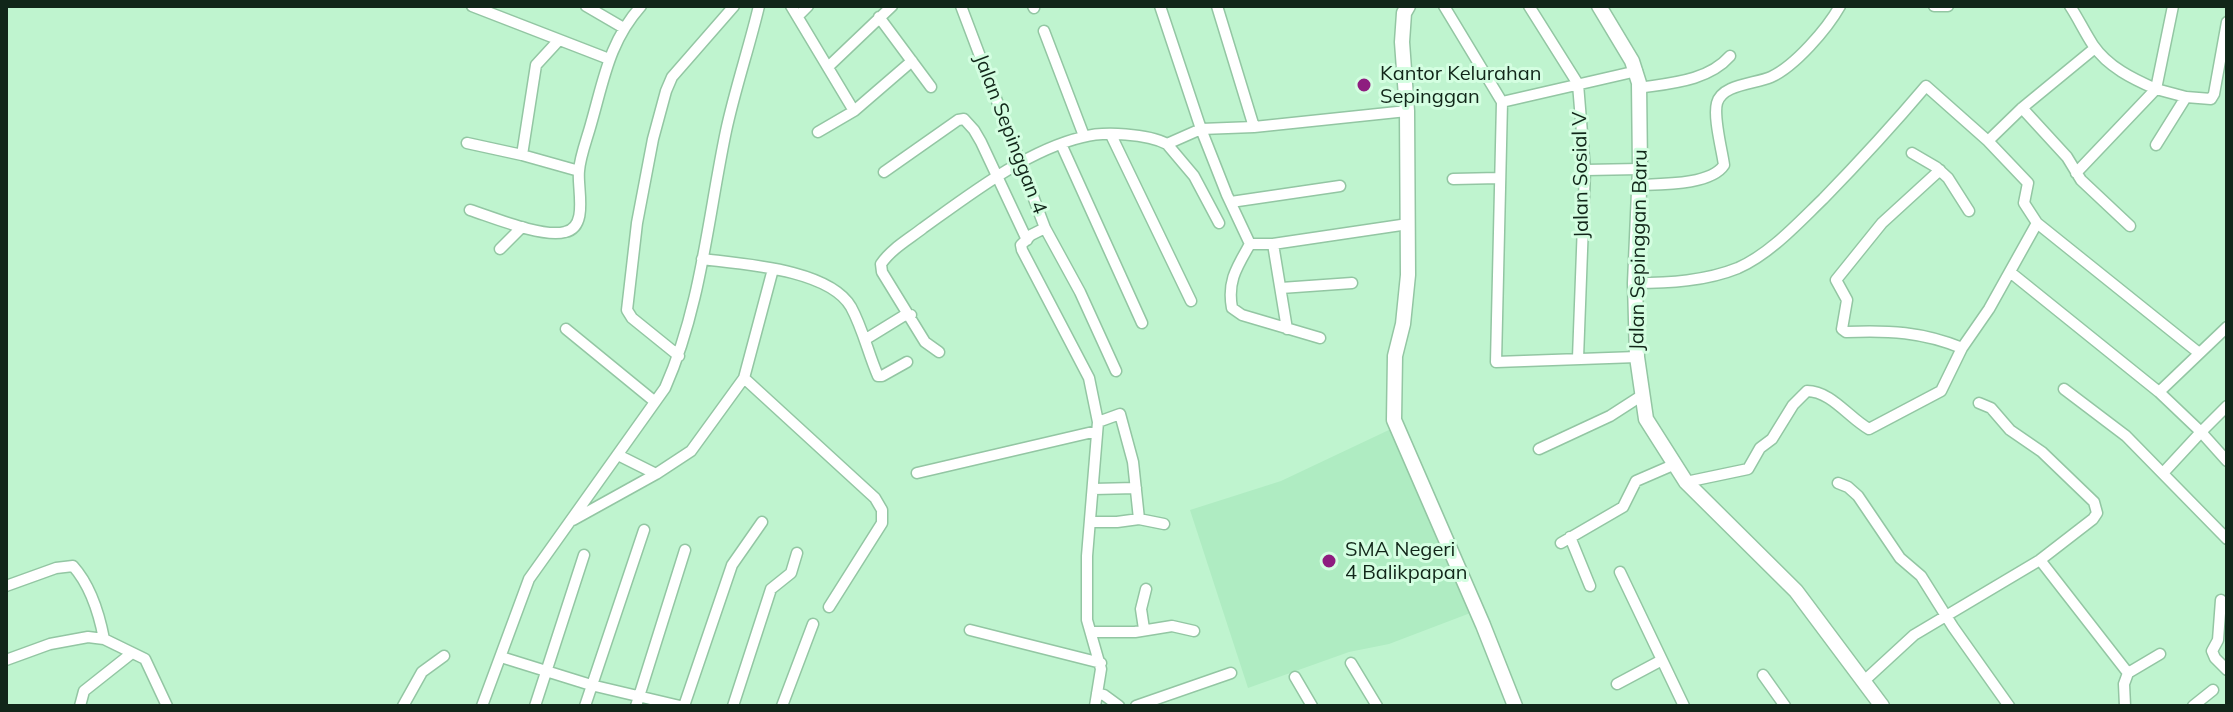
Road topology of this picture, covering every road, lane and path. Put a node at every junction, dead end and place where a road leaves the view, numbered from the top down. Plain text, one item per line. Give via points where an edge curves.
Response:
1 (472, 6) edge
2 (586, 6) edge
3 (641, 6) edge
4 (734, 6) edge
5 (759, 6) edge
6 (791, 6) edge
7 (808, 6) edge
8 (892, 6) edge
9 (961, 6) edge
10 (1160, 6) edge
11 (1217, 6) edge
12 (1408, 6) edge
13 (1444, 6) edge
14 (1529, 6) edge
15 (1599, 6) edge
16 (1840, 6) edge
17 (1934, 6) edge
18 (1948, 6) edge
19 (2070, 6) edge
20 (2173, 6) edge
21 (799, 15) junction
22 (879, 17) junction
23 (2227, 22) edge
24 (622, 27) junction
25 (1044, 31) dead end
26 (559, 40) junction
27 (2095, 48) junction
28 (1730, 56) dead end
29 (609, 59) junction
30 (912, 61) junction
31 (828, 67) junction
32 (1637, 71) junction
33 (1578, 84) junction
34 (931, 87) dead end
35 (1639, 88) junction
36 (2156, 89) junction
37 (2186, 97) junction
38 (1502, 102) junction
39 (2022, 108) junction
40 (854, 111) junction
41 (1407, 111) junction
42 (1254, 127) junction
43 (1201, 129) junction
44 (818, 132) dead end
45 (1111, 135) junction
46 (1084, 136) junction
47 (1988, 141) junction
48 (467, 143) dead end
49 (1169, 143) junction
50 (1061, 144) junction
51 (2156, 145) dead end
52 (1912, 153) dead end
53 (522, 155) junction
54 (1021, 163) junction
55 (1640, 169) junction
56 (1585, 170) junction
57 (1940, 170) junction
58 (579, 171) junction
59 (884, 172) dead end
60 (2076, 173) junction
61 (997, 178) junction
62 (1499, 178) junction
63 (1453, 179) dead end
64 (1639, 185) junction
65 (1340, 186) dead end
66 (1231, 202) junction
67 (470, 210) dead end
68 (1969, 211) dead end
69 (1219, 223) dead end
70 (2037, 223) junction
71 (1408, 224) junction
72 (2130, 226) dead end
73 (522, 227) junction
74 (1045, 228) junction
75 (1027, 240) junction
76 (1250, 244) junction
77 (1273, 244) junction
78 (500, 249) dead end
79 (702, 259) junction
80 (773, 269) junction
81 (2010, 272) junction
82 (1352, 283) dead end
83 (1635, 283) junction
84 (1281, 288) junction
85 (1191, 301) dead end
86 (911, 315) junction
87 (1142, 323) dead end
88 (2227, 327) edge
89 (566, 329) dead end
90 (1287, 329) junction
91 (1320, 338) dead end
92 (866, 339) junction
93 (1962, 348) junction
94 (939, 352) dead end
95 (2199, 353) junction
96 (679, 356) junction
97 (1637, 357) junction
98 (1578, 358) junction
99 (907, 362) dead end
100 (1116, 371) dead end
101 (744, 378) junction
102 (2064, 389) dead end
103 (2159, 392) junction
104 (1641, 396) junction
105 (654, 401) junction
106 (1979, 403) dead end
107 (2227, 406) edge
108 (1097, 426) junction
109 (2201, 432) junction
110 (1539, 449) dead end
111 (618, 455) junction
112 (2227, 461) edge
113 (1673, 465) junction
114 (2164, 472) junction
115 (917, 473) dead end
116 (656, 474) junction
117 (1686, 482) junction
118 (1838, 483) dead end
119 (1136, 488) junction
120 (1093, 489) junction
121 (1139, 519) junction
122 (570, 522) junction
123 (762, 522) dead end
124 (1090, 522) junction
125 (1164, 524) dead end
126 (644, 530) dead end
127 (2227, 539) edge
128 (685, 550) dead end
129 (797, 553) dead end
130 (584, 555) dead end
131 (2040, 560) junction
132 (1620, 572) dead end
133 (6, 586) edge
134 (1590, 586) dead end
135 (1146, 589) dead end
136 (2227, 606) edge
137 (829, 607) dead end
138 (1946, 616) junction
139 (813, 624) dead end
140 (970, 630) dead end
141 (1140, 630) junction
142 (1194, 631) dead end
143 (1091, 632) junction
144 (104, 639) junction
145 (132, 653) junction
146 (2160, 654) dead end
147 (444, 656) dead end
148 (501, 657) junction
149 (6, 660) edge
150 (1662, 660) junction
151 (1101, 663) junction
152 (1351, 663) dead end
153 (2227, 670) edge
154 (546, 673) junction
155 (1231, 673) dead end
156 (2128, 673) junction
157 (1763, 675) dead end
158 (1295, 677) dead end
159 (1864, 681) junction
160 (1617, 684) dead end
161 (591, 685) junction
162 (2213, 690) dead end
163 (1100, 694) junction
164 (638, 701) edge
165 (80, 706) edge
166 (167, 706) edge
167 (403, 706) edge
168 (482, 706) edge
169 (535, 706) edge
170 (585, 706) edge
171 (682, 706) edge
172 (733, 706) edge
173 (782, 706) edge
174 (1095, 706) edge
175 (1119, 706) edge
176 (1136, 706) edge
177 (1312, 706) edge
178 (1377, 706) edge
179 (1515, 706) edge
180 (1684, 706) edge
181 (1785, 706) edge
182 (1882, 706) edge
183 (2009, 706) edge
184 (2125, 706) edge
185 (2193, 706) edge

1 - 26 street
2 - 24 street
3 - 24 street
4 - 96 street via 672,77 653,139 637,223 627,310
5 - 79 street via 727,128
6 - 21 street
7 - 21 street
8 - 22 street
9 - 54 street, Jalan Sepinggan 4
10 - 43 street
11 - 42 street
12 - 41 street via 1402,42
13 - 38 street
14 - 33 street, Jalan Sosial V
15 - 32 street, Jalan Sepinggan Baru
16 - 64 street via 1782,70 1720,97 1720,171 1688,183
17 - 18 street
19 - 27 street
20 - 36 street
21 - 31 street
22 - 30 street
22 - 31 street
23 - 37 street via 2214,94 2206,100
24 - 29 street
25 - 46 street
26 - 29 street
26 - 53 street via 536,65
27 - 36 street via 2124,73
27 - 39 street
28 - 35 street via 1701,75
29 - 58 street
30 - 34 street
30 - 40 street
31 - 40 street
32 - 33 street
32 - 35 street, Jalan Sepinggan Baru
33 - 38 street
33 - 56 street, Jalan Sosial V
35 - 55 street, Jalan Sepinggan Baru
36 - 37 street
36 - 60 street
37 - 51 street
38 - 62 street
39 - 47 street
39 - 60 street
40 - 44 street
41 - 42 street
41 - 71 street
42 - 43 street
43 - 49 street
43 - 66 street
45 - 46 street
45 - 49 street
45 - 85 street
46 - 50 street
47 - 70 street via 2028,183 2024,203
47 - 83 street via 1926,86 1860,161 1760,254 1715,275
48 - 53 street
49 - 69 street
50 - 54 street
50 - 87 street
52 - 57 street
53 - 58 street
54 - 61 street
54 - 74 street, Jalan Sepinggan 4
55 - 56 street
55 - 64 street, Jalan Sepinggan Baru
56 - 98 street, Jalan Sosial V
57 - 68 street
57 - 93 street via 1882,223 1840,273 1836,280 1847,300 1842,329 1905,331
58 - 73 street via 580,218 575,227 566,233
59 - 61 street via 964,119
60 - 72 street
61 - 75 street
61 - 86 street via 881,264
62 - 63 street
62 - 98 street via 1496,362
64 - 83 street, Jalan Sepinggan Baru
65 - 66 street
66 - 76 street
67 - 73 street
70 - 81 street
70 - 95 street
71 - 77 street
71 - 179 street via 1394,420
73 - 78 street
74 - 75 street, Jalan Sepinggan 4
74 - 100 street
75 - 108 street, Jalan Sepinggan 4 via 1022,250 1089,378
76 - 77 street
76 - 90 street via 1231,275 1232,308
77 - 84 street
79 - 80 street
79 - 96 street
80 - 92 street via 813,279 843,299
80 - 101 street
81 - 93 street
81 - 103 street
82 - 84 street
83 - 97 street, Jalan Sepinggan Baru
84 - 90 street
86 - 92 street
86 - 94 street via 925,342
88 - 95 street
89 - 105 street
90 - 91 street
92 - 99 street via 878,376
93 - 117 street via 1941,391 1873,428 1807,391 1748,469
95 - 103 street
96 - 105 street
97 - 98 street
97 - 104 street, Jalan Sepinggan Baru
101 - 116 street via 691,451
101 - 137 street via 882,510 882,523
102 - 114 street via 2115,426
103 - 109 street
104 - 110 street
104 - 113 street, Jalan Sepinggan Baru via 1646,419
105 - 111 street
106 - 131 street via 2042,452 2097,507 2093,519
107 - 109 street
108 - 115 street
108 - 119 street via 1120,414
108 - 120 street
109 - 112 street
109 - 114 street
111 - 116 street
111 - 122 street
113 - 117 street, Jalan Sepinggan Baru
113 - 134 street via 1636,481 1623,507 1565,540
114 - 127 street
116 - 122 street
117 - 159 street, Jalan Sepinggan Baru via 1796,591
118 - 138 street via 1858,496
119 - 120 street
119 - 121 street
120 - 124 street
121 - 124 street
121 - 125 street
122 - 148 street via 529,579
123 - 171 street via 732,565
124 - 143 street via 1086,610
126 - 161 street
128 - 164 street
129 - 172 street via 791,573 771,589
130 - 154 street
131 - 138 street
131 - 156 street
132 - 150 street
133 - 144 street via 73,566 93,600
135 - 141 street
136 - 153 street via 2221,600 2212,651
138 - 159 street via 1914,635
138 - 183 street
139 - 173 street
140 - 151 street
141 - 142 street via 1172,626
141 - 143 street
143 - 151 street
144 - 145 street
144 - 149 street via 50,644
145 - 165 street via 84,691
145 - 166 street via 145,659
146 - 156 street
147 - 167 street via 422,672
148 - 154 street
148 - 168 street
150 - 160 street
150 - 180 street
151 - 163 street
152 - 178 street
154 - 161 street
154 - 169 street
155 - 176 street
156 - 184 street
157 - 181 street
158 - 177 street
159 - 182 street, Jalan Sepinggan Baru
161 - 164 street
161 - 170 street
162 - 185 street
163 - 174 street
163 - 175 street
164 - 171 street

